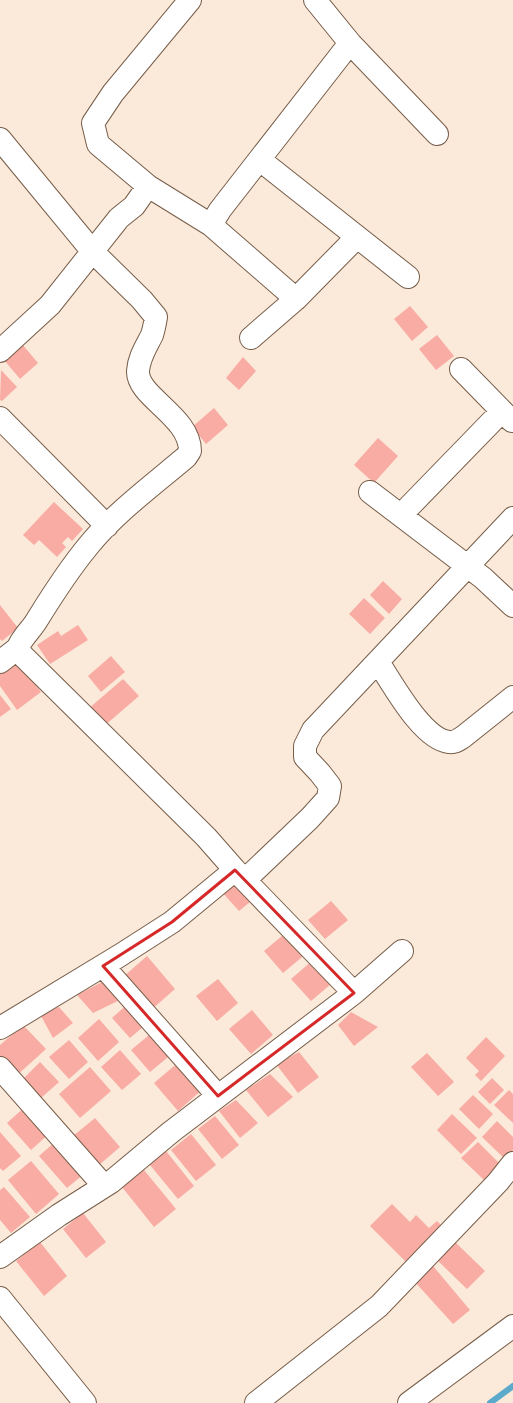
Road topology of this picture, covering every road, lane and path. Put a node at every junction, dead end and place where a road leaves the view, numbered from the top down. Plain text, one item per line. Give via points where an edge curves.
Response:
1 (190, 0) edge
2 (315, 0) edge
3 (350, 43) junction
4 (437, 134) dead end
5 (0, 139) edge
6 (260, 160) junction
7 (148, 186) junction
8 (211, 225) junction
9 (357, 237) junction
10 (93, 252) junction
11 (408, 277) dead end
12 (296, 300) junction
13 (251, 338) dead end
14 (0, 351) edge
15 (461, 369) dead end
16 (507, 416) edge
17 (0, 418) edge
18 (370, 492) dead end
19 (401, 515) junction
20 (513, 518) edge
21 (107, 526) junction
22 (468, 566) junction
23 (513, 606) edge
24 (18, 648) junction
25 (0, 662) edge
26 (378, 662) junction
27 (513, 697) edge
28 (240, 875) junction
29 (402, 951) dead end
30 (103, 966) junction
31 (354, 992) junction
32 (0, 1028) edge
33 (0, 1068) edge
34 (218, 1096) junction
35 (513, 1163) edge
36 (104, 1186) junction
37 (0, 1257) edge
38 (0, 1298) edge
39 (513, 1326) edge
40 (85, 1403) edge
41 (256, 1403) edge
42 (409, 1403) edge

1 - 7 street via 113,92 93,123 98,144
2 - 3 street
3 - 4 street
3 - 6 street
5 - 10 street
6 - 8 street
6 - 9 street
7 - 8 street
7 - 10 street via 134,206 119,218
8 - 12 street
9 - 11 street
9 - 12 street
10 - 14 street via 50,305
10 - 21 street via 156,317 153,333 141,354 138,373 144,388 177,420 190,443 190,451 186,457
12 - 13 street
15 - 16 street
16 - 19 street
17 - 21 street
18 - 19 street
19 - 22 street
20 - 22 street
21 - 24 street via 66,574
22 - 23 street
22 - 26 street
24 - 25 street
24 - 28 street via 21,654 206,837
26 - 27 street via 420,723 434,736 448,742 456,742 463,738
26 - 28 street via 313,730 305,746 305,757 330,786 328,798 310,818
28 - 30 street
28 - 31 street
29 - 31 street
30 - 32 street
30 - 34 street
31 - 34 street
33 - 36 street
34 - 36 street
35 - 41 street via 498,1182 379,1306
36 - 37 street
38 - 40 street
39 - 42 street

